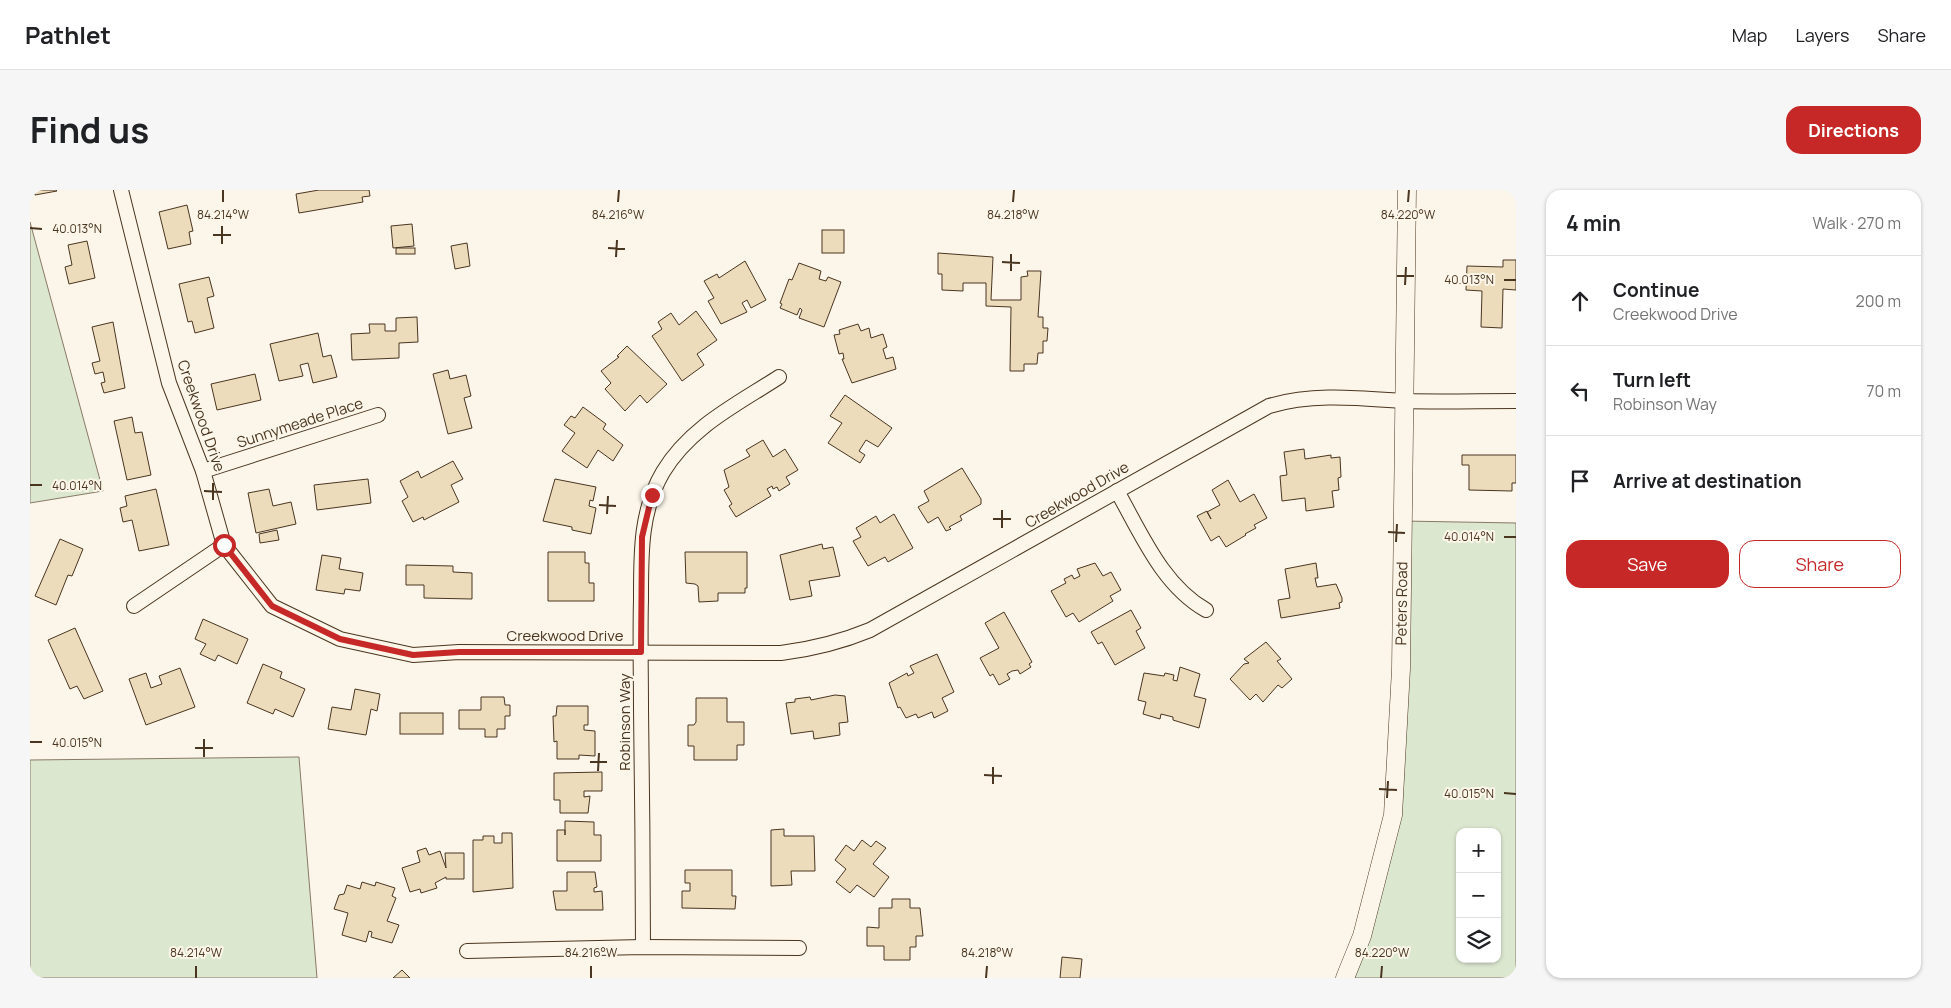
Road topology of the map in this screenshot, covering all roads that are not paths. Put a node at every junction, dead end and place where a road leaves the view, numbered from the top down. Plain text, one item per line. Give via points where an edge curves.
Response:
1 (121, 190) edge
2 (1407, 190) edge
3 (779, 377) dead end
4 (1403, 401) junction
5 (1516, 401) edge
6 (378, 415) dead end
7 (203, 471) junction
8 (1117, 491) junction
9 (224, 545) junction
10 (134, 606) dead end
11 (1206, 610) dead end
12 (641, 652) junction
13 (643, 947) junction
14 (799, 948) dead end
15 (468, 951) dead end
16 (1345, 978) edge

1 - 7 street, Creekwood Drive via 170,383
2 - 4 street, Peters Road
3 - 12 street, Robinson Way via 710,420 681,445 652,495 642,537
4 - 5 street, Creekwood Drive
4 - 8 street, Creekwood Drive via 1329,397 1269,406
4 - 16 street, Peters Road via 1401,669 1393,815 1362,936
6 - 7 street, Sunnymeade Place
7 - 9 street, Creekwood Drive
8 - 11 street via 1171,584 1188,600
8 - 12 street, Creekwood Drive via 870,630 844,641 781,653
9 - 10 street
9 - 12 street, Creekwood Drive via 272,606 340,639 413,655
12 - 13 street, Robinson Way
13 - 14 street
13 - 15 street

